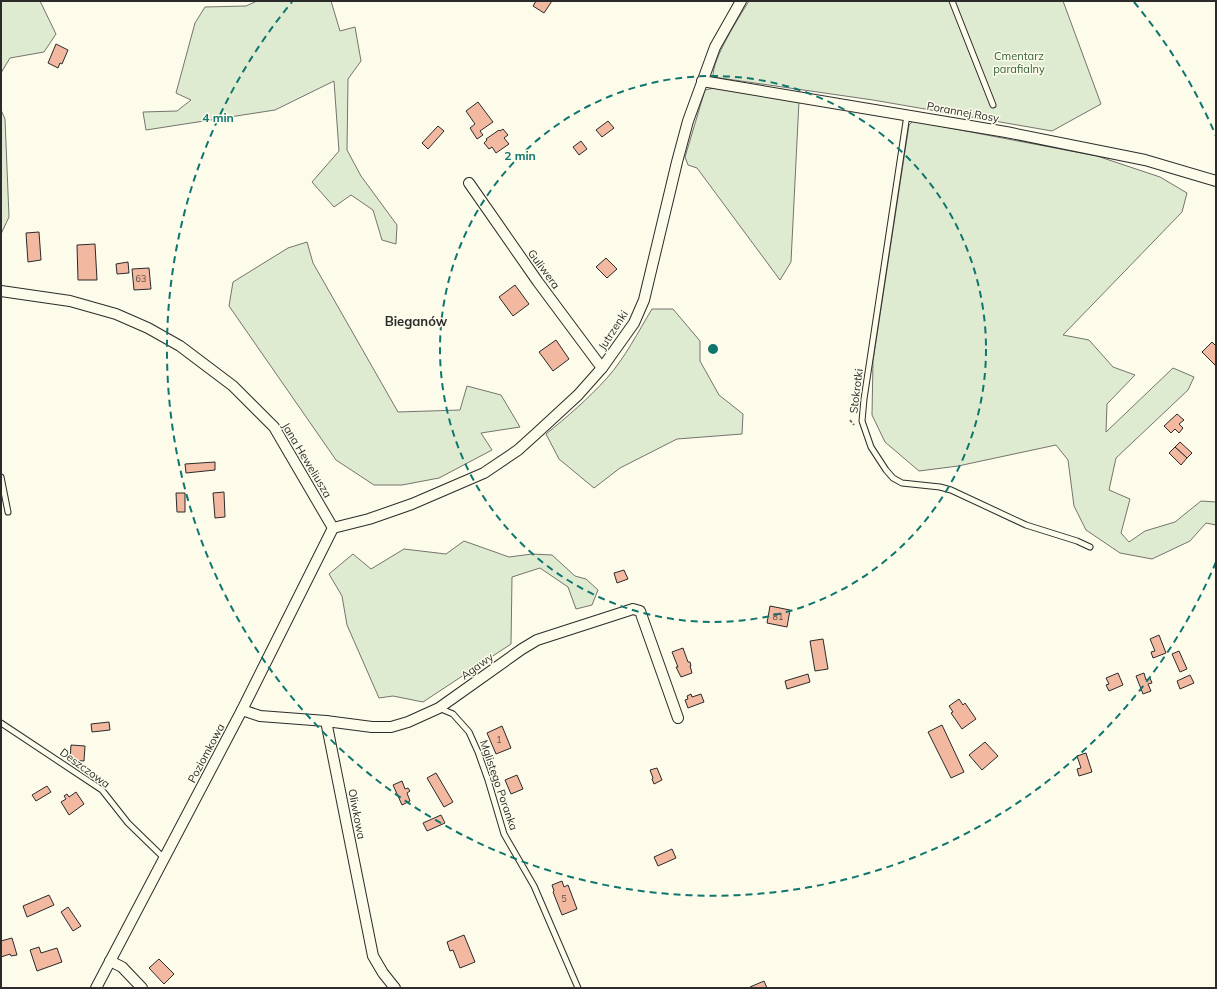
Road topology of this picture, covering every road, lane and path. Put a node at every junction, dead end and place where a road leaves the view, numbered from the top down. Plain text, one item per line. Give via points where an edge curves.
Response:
1 (741, 1) edge
2 (952, 1) edge
3 (702, 81) junction
4 (993, 104) dead end
5 (907, 114) junction
6 (1216, 182) edge
7 (469, 183) dead end
8 (1, 291) edge
9 (602, 368) junction
10 (1, 477) edge
11 (8, 512) dead end
12 (333, 528) junction
13 (1090, 547) dead end
14 (439, 708) junction
15 (242, 710) junction
16 (678, 718) dead end
17 (326, 721) junction
18 (1, 723) edge
19 (164, 858) junction
20 (110, 961) junction
21 (96, 988) edge
22 (142, 988) edge
23 (395, 988) edge
24 (578, 988) edge

1 - 3 street, Jutrzenki via 715,47
2 - 4 lane
3 - 5 street, Porannej Rosy
3 - 9 street, Jutrzenki via 677,162 644,300 634,323
5 - 6 street, Porannej Rosy via 1137,159
5 - 13 lane, Stokrotki via 864,399 862,421 871,447 886,470 902,483 951,490 1026,525
7 - 9 street, Guliwera
8 - 12 street, Jana Heweliusza via 70,301 116,314 180,346 233,386 274,427
9 - 12 street, Jutrzenki via 578,395 518,450 484,473 412,504
10 - 11 lane
12 - 15 street, Poziomkowa
14 - 16 street, Agawy via 537,640 633,608 640,611
14 - 17 street, Agawy via 391,727
14 - 24 lane, Mglistego Poranka via 453,714 469,732 488,780 504,834 534,886
15 - 17 street via 260,716
15 - 19 street, Poziomkowa
17 - 23 street, Oliwkowa via 373,956
18 - 19 lane, Deszczowa via 102,790 128,823
19 - 20 street, Poziomkowa
20 - 21 street, Poziomkowa
20 - 22 street via 122,967

